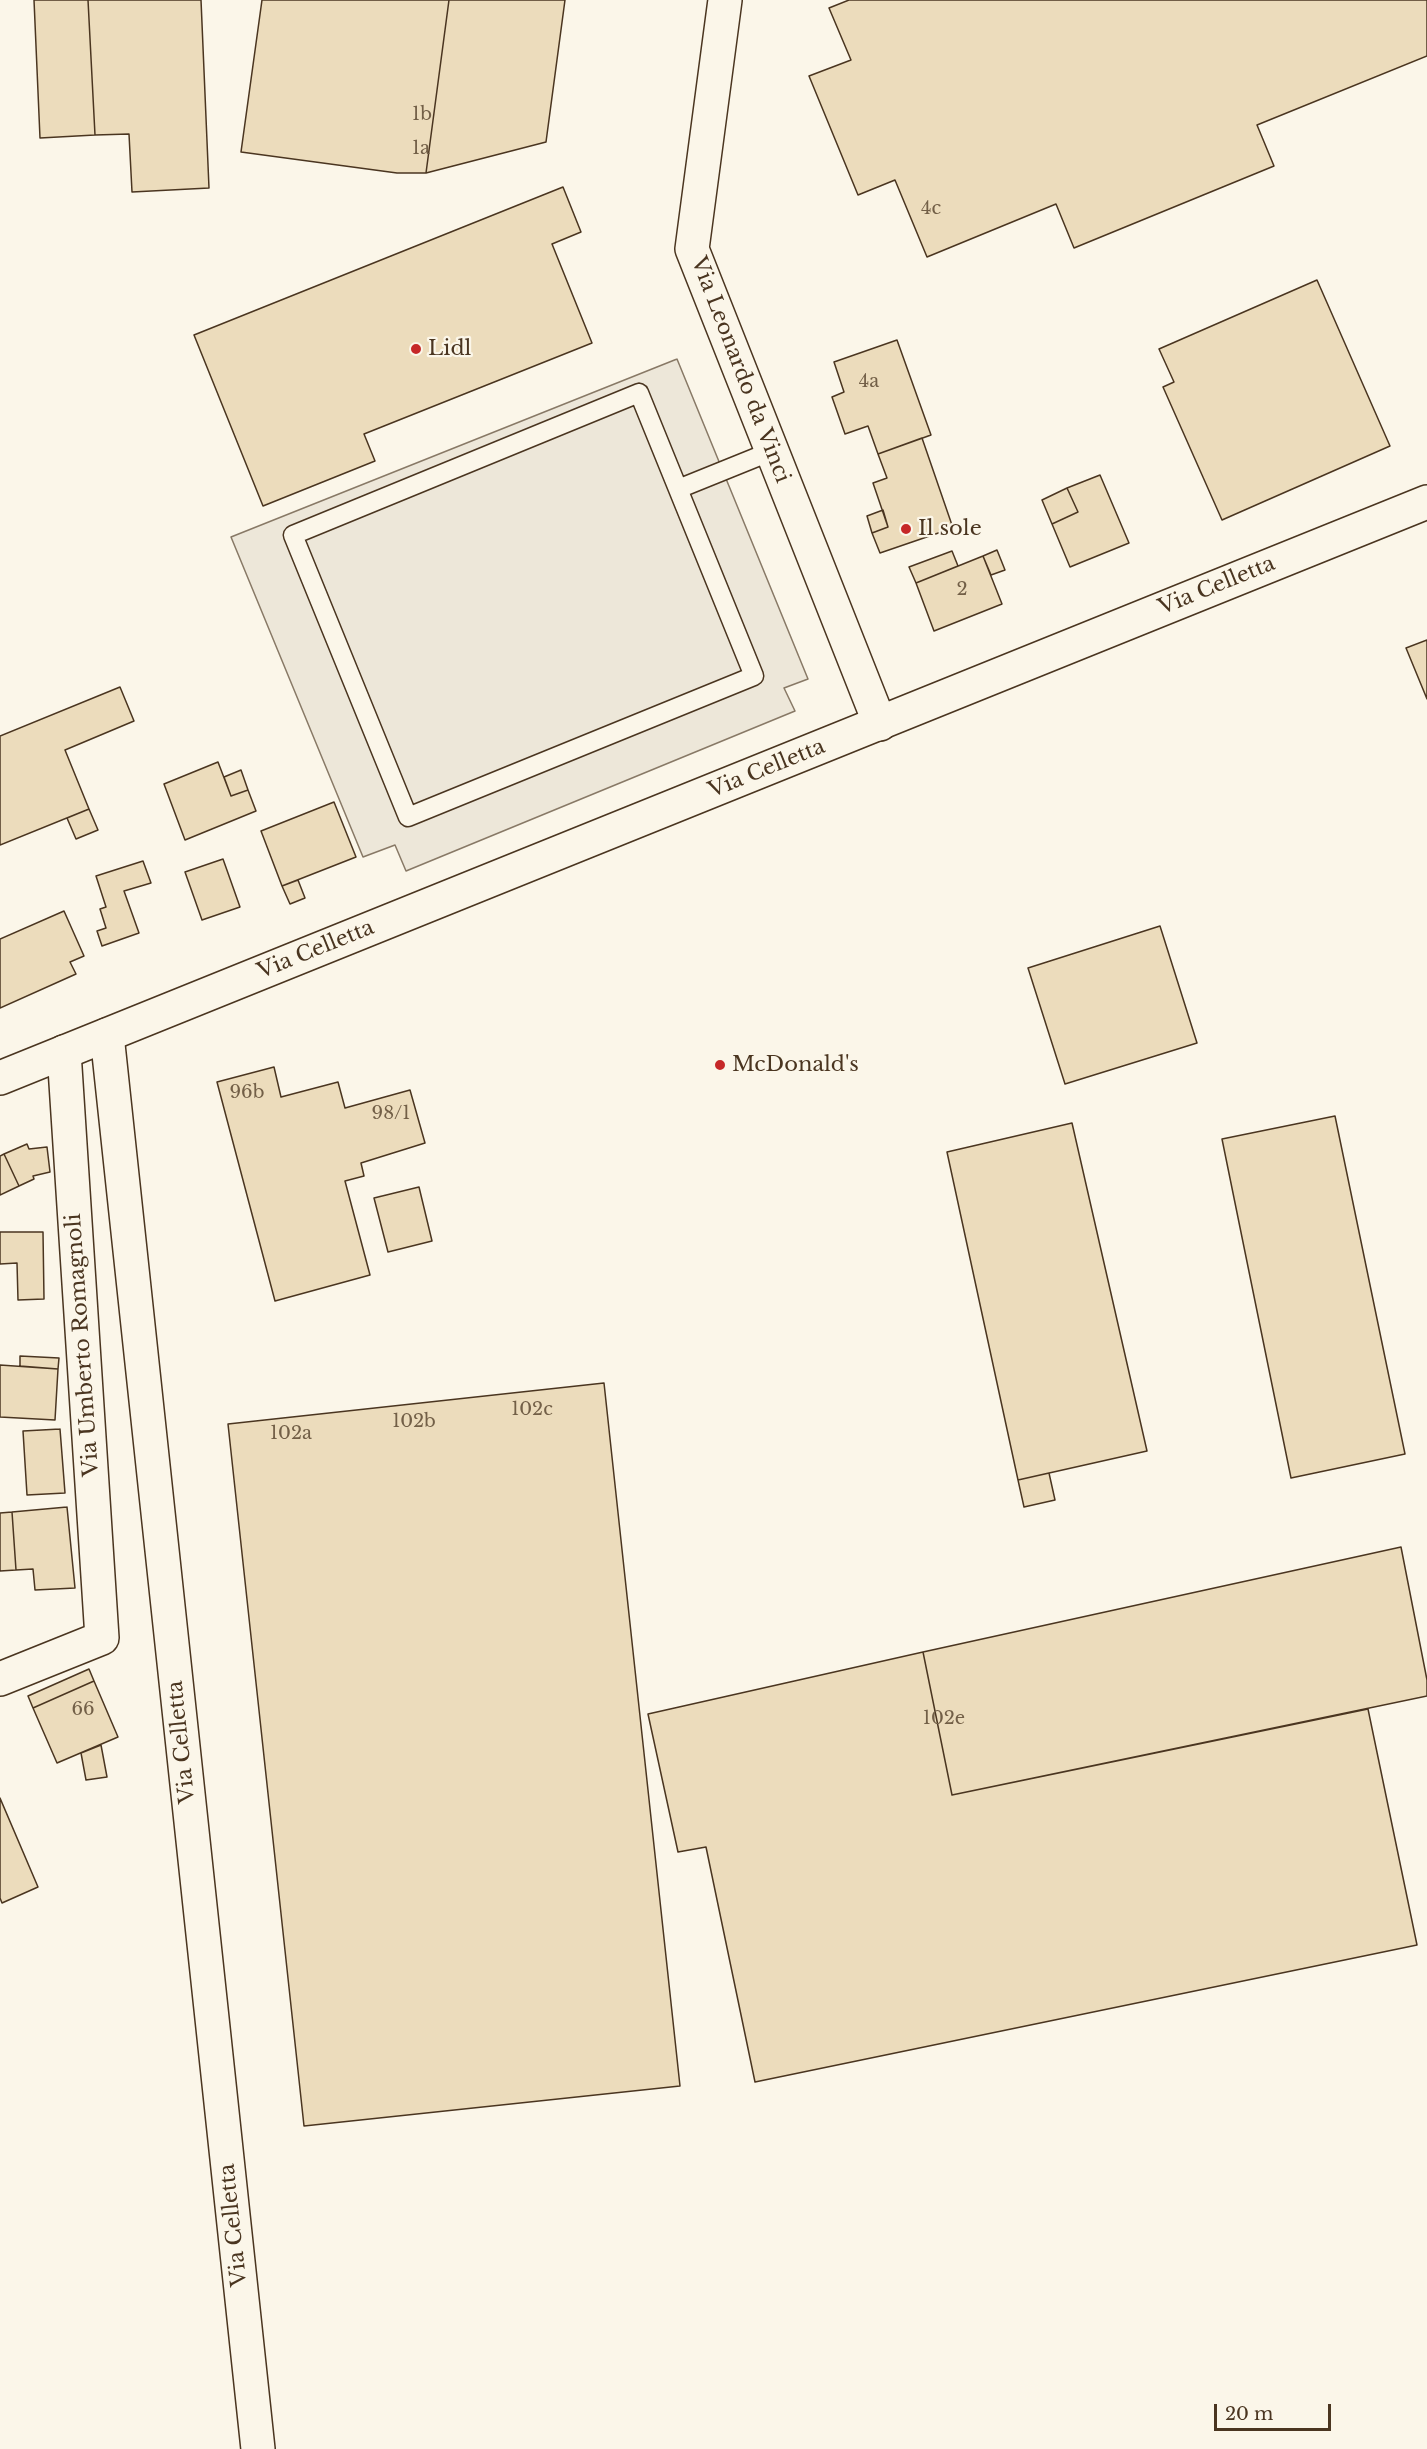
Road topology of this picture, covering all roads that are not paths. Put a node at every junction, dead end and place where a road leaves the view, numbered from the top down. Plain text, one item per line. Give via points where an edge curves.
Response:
1 (725, 0) edge
2 (772, 452) junction
3 (678, 489) junction
4 (1427, 501) edge
5 (879, 724) junction
6 (106, 1035) junction
7 (64, 1052) junction
8 (0, 1078) edge
9 (0, 1679) edge
10 (258, 2449) edge

1 - 2 street, Via Leonardo da Vinci via 692,249
2 - 3 lane
2 - 5 street, Via Leonardo da Vinci
3 - 3 lane via 639,393 293,535 408,817 754,675
4 - 5 street, Via Celletta
5 - 6 street, Via Celletta
6 - 7 street, Via Celletta
6 - 10 street, Via Celletta
7 - 8 street, Via Celletta
7 - 9 street, Via Umberto Romagnoli via 102,1638

